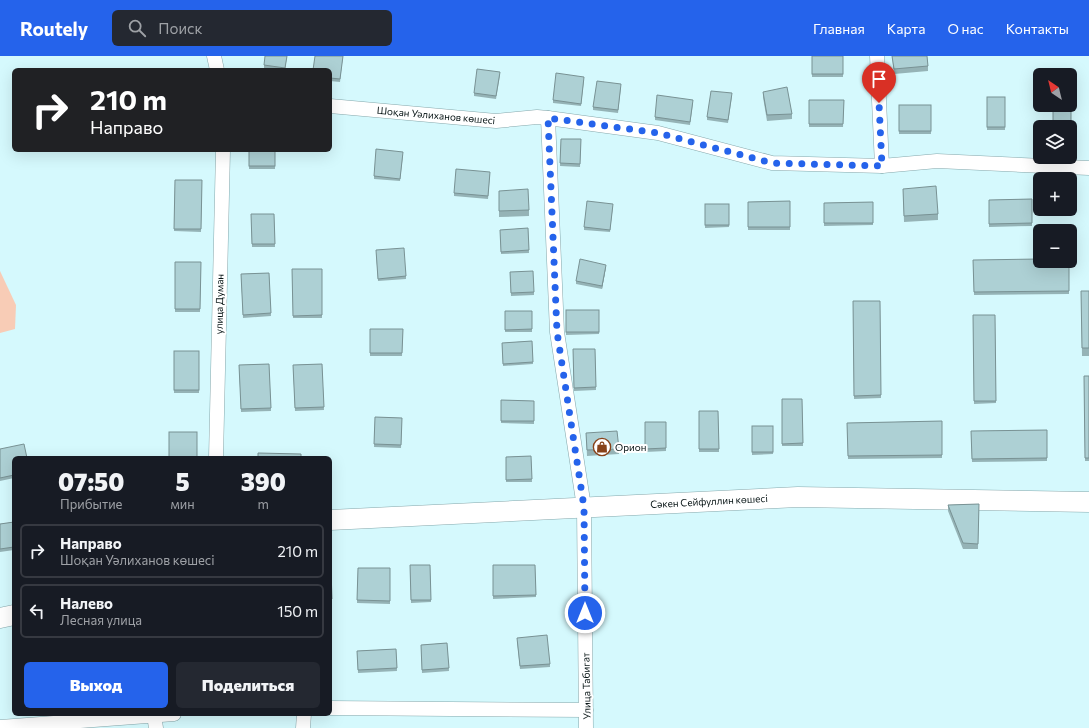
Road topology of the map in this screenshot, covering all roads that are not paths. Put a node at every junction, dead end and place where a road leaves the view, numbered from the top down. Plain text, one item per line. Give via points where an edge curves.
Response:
1 (214, 56) edge
2 (877, 56) edge
3 (217, 68) edge
4 (332, 106) edge
5 (548, 118) junction
6 (223, 152) edge
7 (882, 166) junction
8 (1089, 168) edge
9 (216, 456) edge
10 (1089, 502) edge
11 (584, 507) junction
12 (332, 520) edge
13 (12, 615) edge
14 (0, 618) edge
15 (332, 708) edge
16 (586, 710) junction
17 (170, 716) edge
18 (304, 716) edge
19 (156, 722) edge
20 (0, 727) edge
21 (303, 728) edge
22 (586, 728) edge

1 - 3 street
2 - 7 street
4 - 5 street, Шоқан Уәлиханов көшесі via 496,121
5 - 7 street, Шоқан Уәлиханов көшесі via 658,133 772,163
5 - 11 street, Улица Табигат via 557,332
6 - 9 street, улица Думан
7 - 8 street, Шоқан Уәлиханов көшесі via 937,161
10 - 11 street, Сәкен Сейфуллин көшесі via 798,496
11 - 12 street, Сәкен Сейфуллин көшесі
11 - 16 street, Улица Табигат
13 - 14 street
15 - 16 street
16 - 22 street, Улица Табигат
17 - 19 street
18 - 21 street
19 - 20 street

